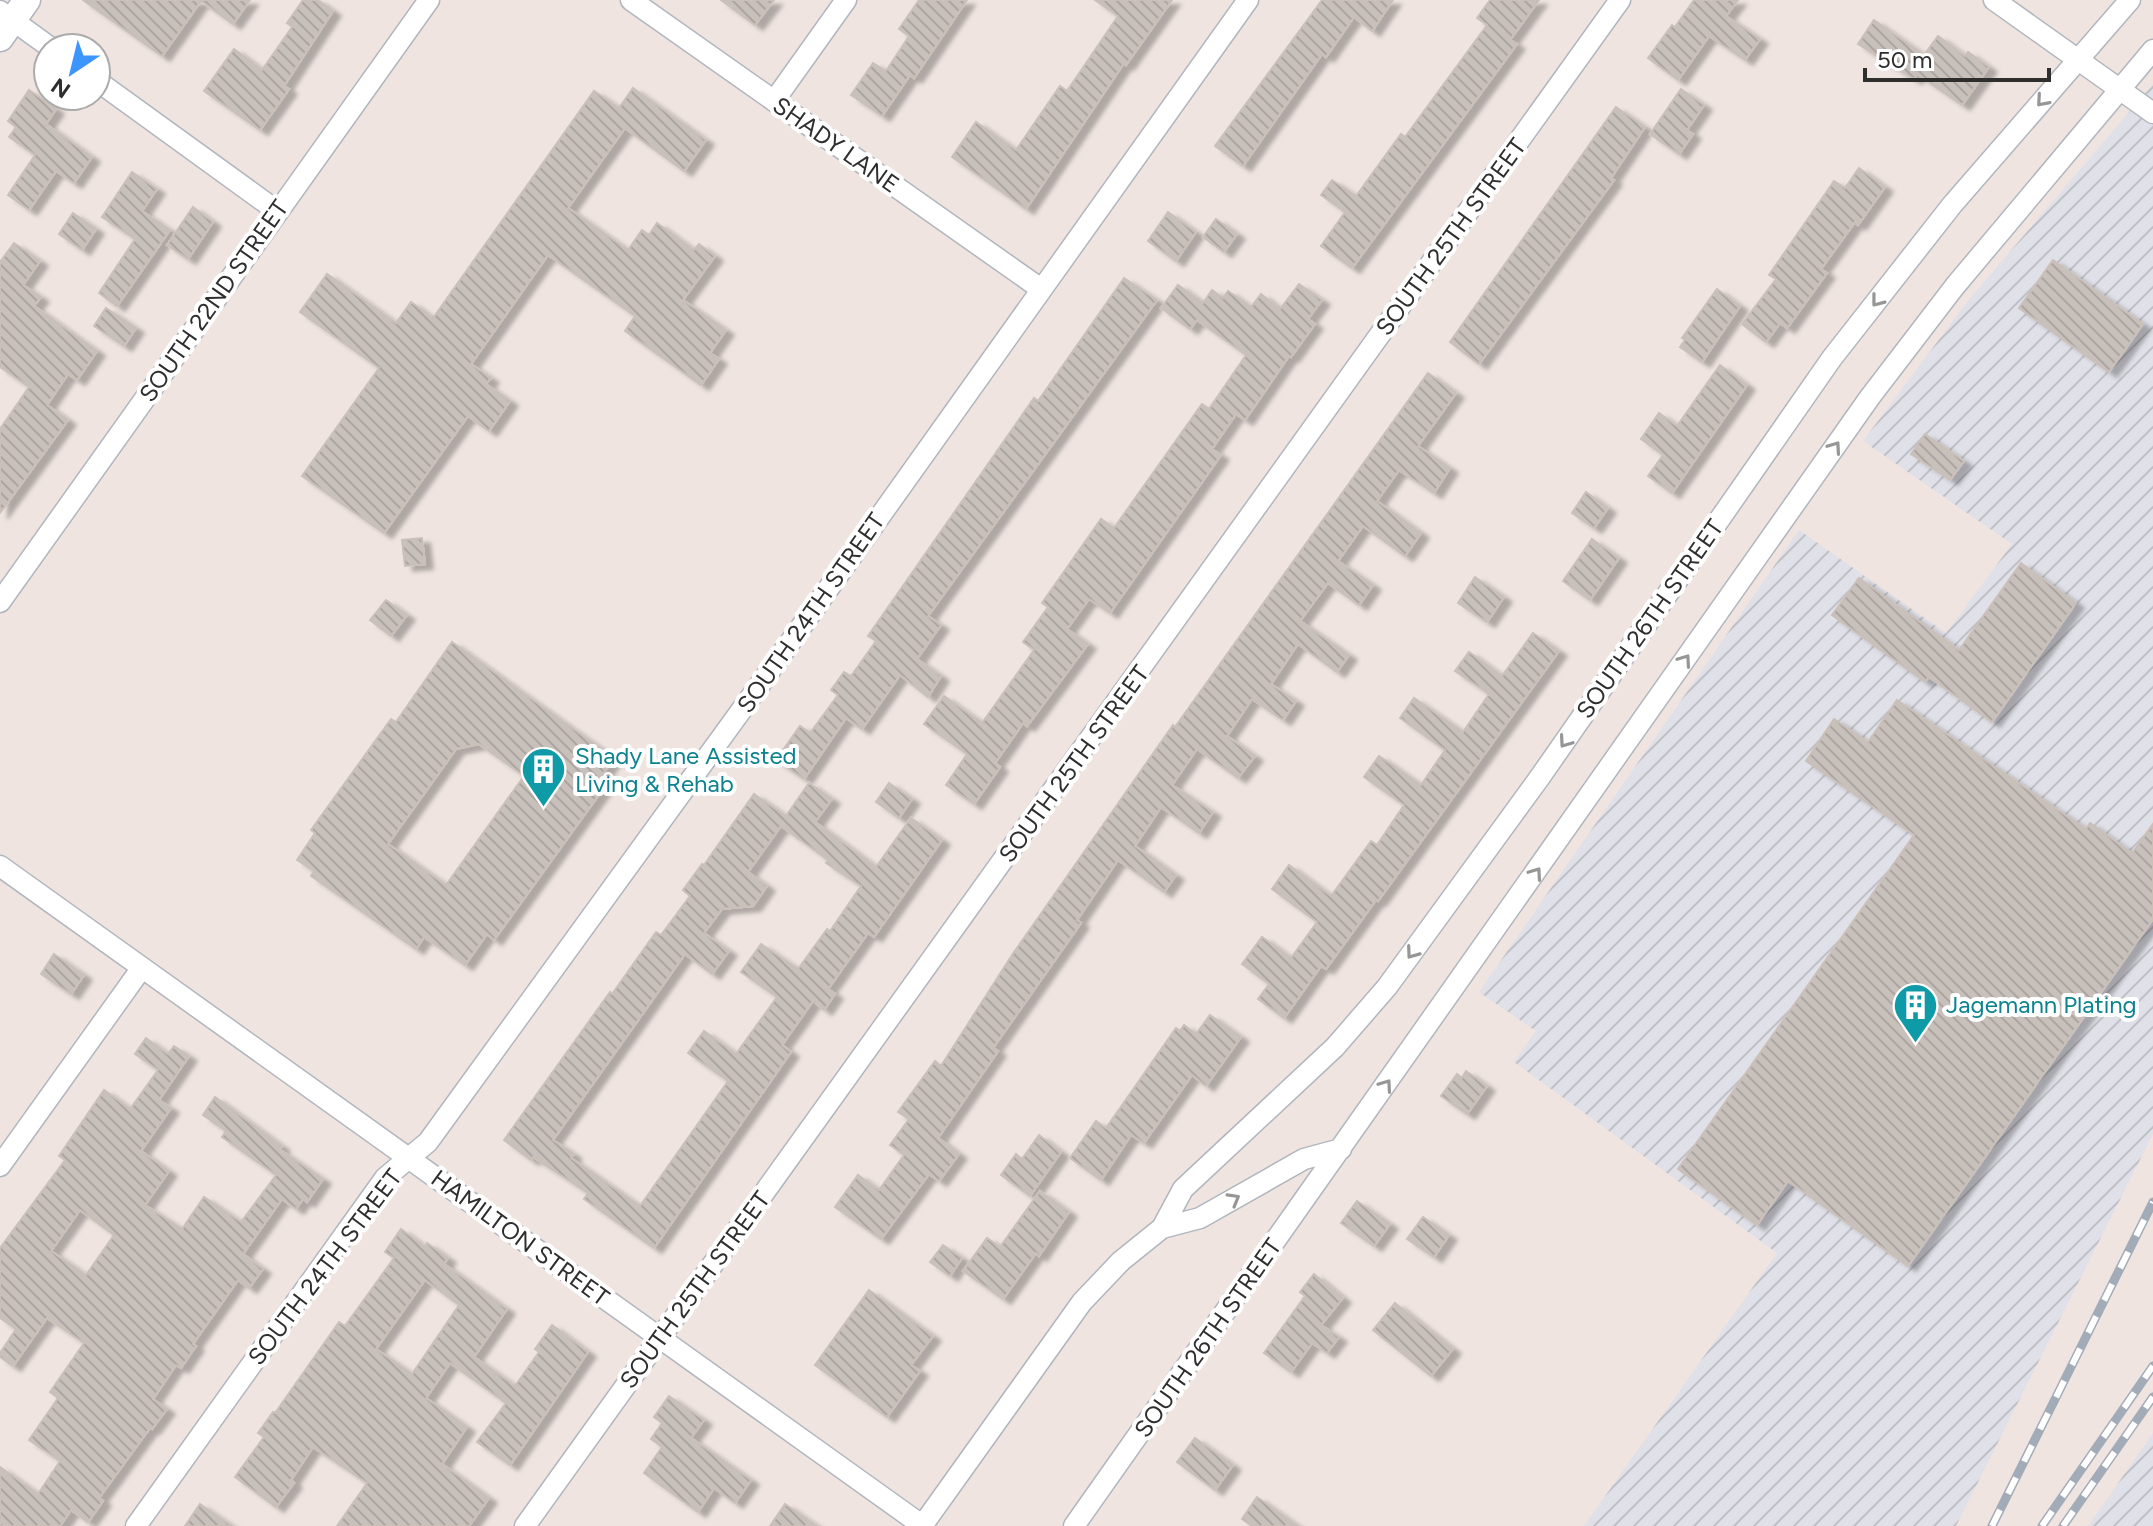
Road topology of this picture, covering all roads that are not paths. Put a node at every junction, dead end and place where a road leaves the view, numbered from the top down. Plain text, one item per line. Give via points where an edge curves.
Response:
1 (429, 0) edge
2 (631, 0) edge
3 (846, 0) edge
4 (1248, 0) edge
5 (1620, 0) edge
6 (1994, 0) edge
7 (2130, 0) edge
8 (10, 17) edge
9 (32, 34) edge
10 (2153, 50) edge
11 (2078, 59) junction
12 (2119, 88) junction
13 (112, 92) edge
14 (774, 101) junction
15 (2153, 113) edge
16 (277, 211) junction
17 (1041, 289) junction
18 (0, 602) edge
19 (0, 866) edge
20 (141, 969) junction
21 (1341, 1149) junction
22 (407, 1157) junction
23 (0, 1166) edge
24 (1162, 1228) junction
25 (660, 1338) junction
26 (136, 1526) edge
27 (525, 1526) edge
28 (922, 1526) edge
29 (1074, 1526) edge

1 - 16 street, SOUTH 22ND STREET
2 - 14 street, SHADY LANE
3 - 14 street
4 - 17 street, SOUTH 24TH STREET
5 - 25 street, SOUTH 25TH STREET
6 - 11 street
7 - 11 street, SOUTH 26TH STREET
8 - 9 street
10 - 12 street, SOUTH 26TH STREET
11 - 12 street
11 -> 24 street, SOUTH 26TH STREET via 1952,205 1832,358 1387,987 1335,1047 1183,1189
12 - 15 street
21 -> 12 street, SOUTH 26TH STREET via 1870,397
13 - 16 street
14 - 17 street, SHADY LANE
16 - 18 street, SOUTH 22ND STREET
17 - 22 street, SOUTH 24TH STREET via 428,1142
19 - 20 street, HAMILTON STREET
20 - 22 street, HAMILTON STREET
20 - 23 street
24 -> 21 street, SOUTH 26TH STREET via 1200,1218 1304,1159
21 - 29 street, SOUTH 26TH STREET
22 - 25 street, HAMILTON STREET
22 - 26 street, SOUTH 24TH STREET via 385,1178
24 - 28 street, SOUTH 26TH STREET via 1082,1302
25 - 27 street, SOUTH 25TH STREET
25 - 28 street, HAMILTON STREET

